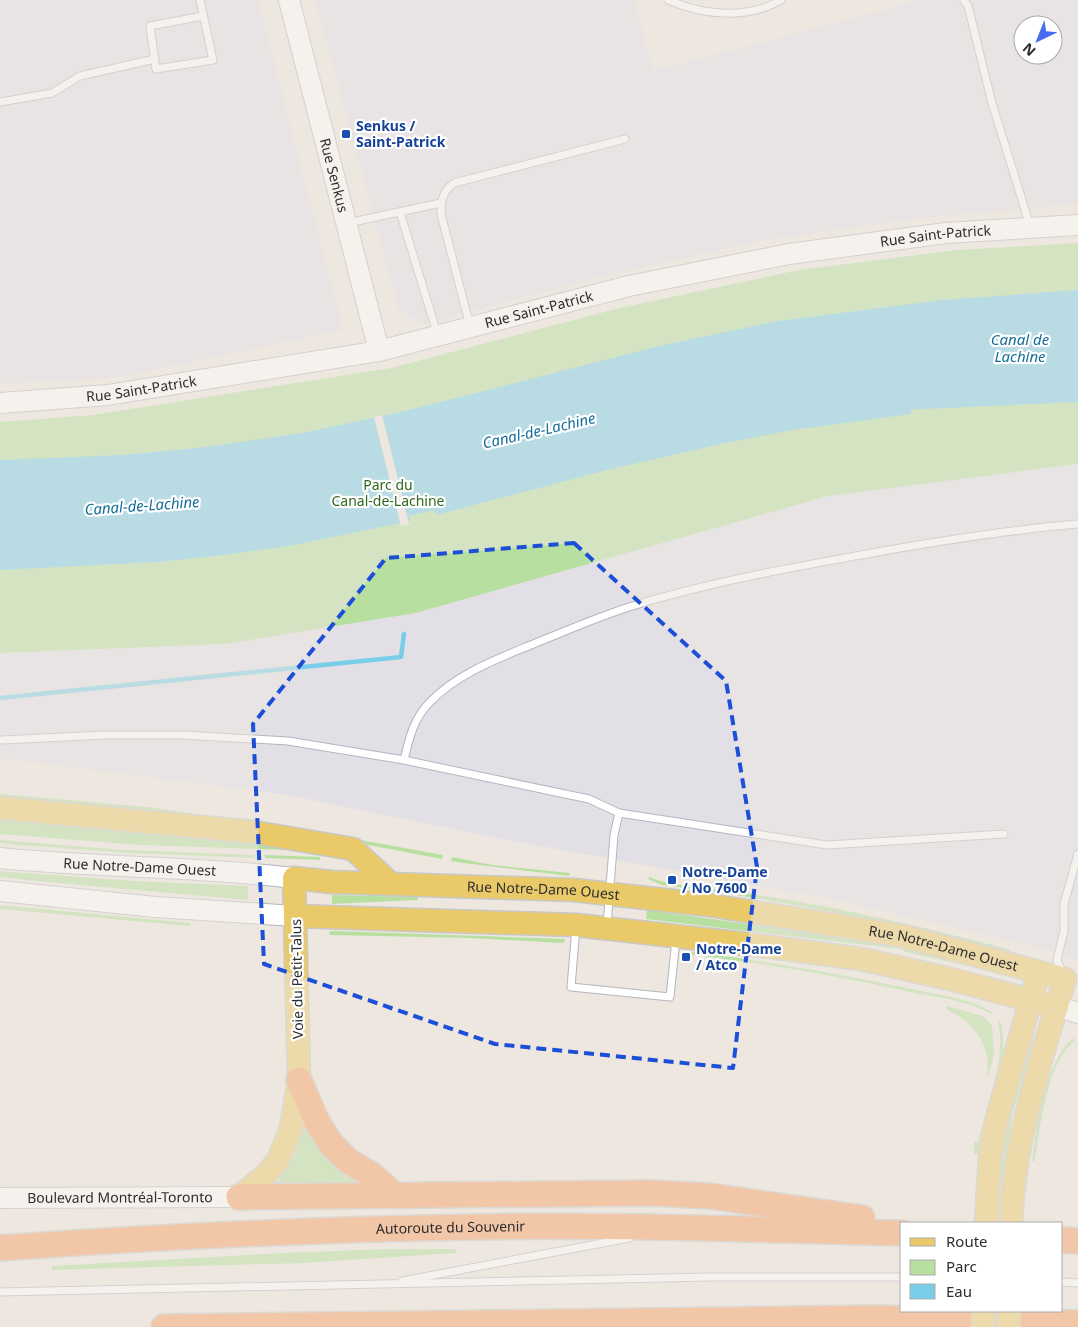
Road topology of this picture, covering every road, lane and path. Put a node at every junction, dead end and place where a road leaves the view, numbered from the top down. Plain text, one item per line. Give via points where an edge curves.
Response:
1 (200, 0) edge
2 (289, 0) edge
3 (668, 0) edge
4 (781, 0) edge
5 (964, 0) edge
6 (203, 16) junction
7 (155, 59) junction
8 (0, 102) edge
9 (625, 139) dead end
10 (441, 203) junction
11 (400, 212) junction
12 (348, 223) junction
13 (1078, 225) edge
14 (1030, 226) junction
15 (470, 328) junction
16 (438, 337) junction
17 (380, 351) junction
18 (0, 403) edge
19 (1078, 524) edge
20 (2, 740) dead end
21 (404, 760) junction
22 (0, 808) edge
23 (619, 813) junction
24 (1004, 834) dead end
25 (1078, 854) edge
26 (0, 858) edge
27 (294, 878) junction
28 (391, 884) junction
29 (0, 891) edge
30 (609, 892) junction
31 (295, 916) junction
32 (576, 925) junction
33 (607, 928) junction
34 (676, 936) junction
35 (1038, 972) junction
36 (1067, 974) edge
37 (1031, 1000) junction
38 (1067, 1010) edge
39 (299, 1080) junction
40 (394, 1195) junction
41 (239, 1197) junction
42 (0, 1198) edge
43 (986, 1222) edge
44 (1011, 1222) edge
45 (900, 1224) edge
46 (683, 1228) junction
47 (900, 1233) edge
48 (645, 1235) dead end
49 (636, 1237) dead end
50 (1063, 1240) edge
51 (1078, 1241) edge
52 (0, 1248) edge
53 (900, 1277) edge
54 (1063, 1282) edge
55 (1078, 1283) edge
56 (382, 1285) junction
57 (0, 1292) edge
58 (984, 1312) edge
59 (1009, 1312) edge
60 (1078, 1323) edge
61 (514, 1325) edge
62 (164, 1327) edge
63 (983, 1327) edge
64 (1008, 1327) edge

1 - 6 lane
2 - 12 main road, Rue Senkus
3 - 4 lane via 716,14 748,11
5 - 14 lane via 1005,150
6 - 7 lane via 150,26
6 - 7 lane via 213,60 156,69
7 - 8 lane via 80,76 52,94
9 - 10 lane via 454,183 446,189
10 - 11 lane
10 - 15 lane
11 - 12 lane
11 - 16 lane
12 - 17 main road, Rue Senkus
13 - 14 main road, Rue Saint-Patrick
14 - 15 main road, Rue Saint-Patrick via 904,238 751,260 629,286
15 - 16 main road, Rue Saint-Patrick
16 - 17 main road, Rue Saint-Patrick
17 - 18 main road, Rue Saint-Patrick via 108,394
19 - 21 lane via 924,544 785,569 629,607 514,652 461,677 418,716
20 - 21 lane via 183,735 288,741
21 - 23 lane via 589,799
22 - 28 main road via 253,832 353,849
23 - 24 lane via 827,845
23 - 30 lane
25 - 36 lane via 1064,904
26 - 27 main road, Rue Notre-Dame Ouest via 244,872
27 - 28 main road, Rue Notre-Dame Ouest
27 - 31 main road, Voie du Petit-Talus
28 - 30 main road, Rue Notre-Dame Ouest
29 - 31 main road, Rue Notre-Dame Ouest via 146,906
30 - 33 lane
30 - 35 main road, Rue Notre-Dame Ouest via 903,936
31 - 32 main road, Rue Notre-Dame Ouest
31 - 39 main road, Voie du Petit-Talus
32 - 33 main road, Rue Notre-Dame Ouest
32 - 34 lane via 571,987 670,997
33 - 34 main road, Rue Notre-Dame Ouest
34 - 37 main road, Rue Notre-Dame Ouest via 861,960
35 - 36 main road, Rue Notre-Dame Ouest
35 - 37 main road
36 - 38 main road
37 - 38 main road, Rue Notre-Dame Ouest
37 - 43 main road via 996,1122
38 - 44 main road via 1030,1098 1012,1197
39 - 40 highway via 317,1122 331,1144 348,1161 372,1175
39 - 41 main road, Voie du Petit-Talus via 291,1129 283,1153 266,1175
40 - 41 highway
40 - 45 highway via 574,1192 692,1195
41 - 42 main road, Boulevard Montréal-Toronto
46 - 47 highway, Autoroute du Souvenir
46 - 48 lane
46 - 52 highway, Autoroute du Souvenir via 476,1226
49 - 56 lane
50 - 51 highway
53 - 56 lane via 710,1277
54 - 55 lane
56 - 57 lane
58 - 63 main road, bridge
59 - 64 main road, bridge
60 - 61 highway via 868,1318
61 - 62 highway

